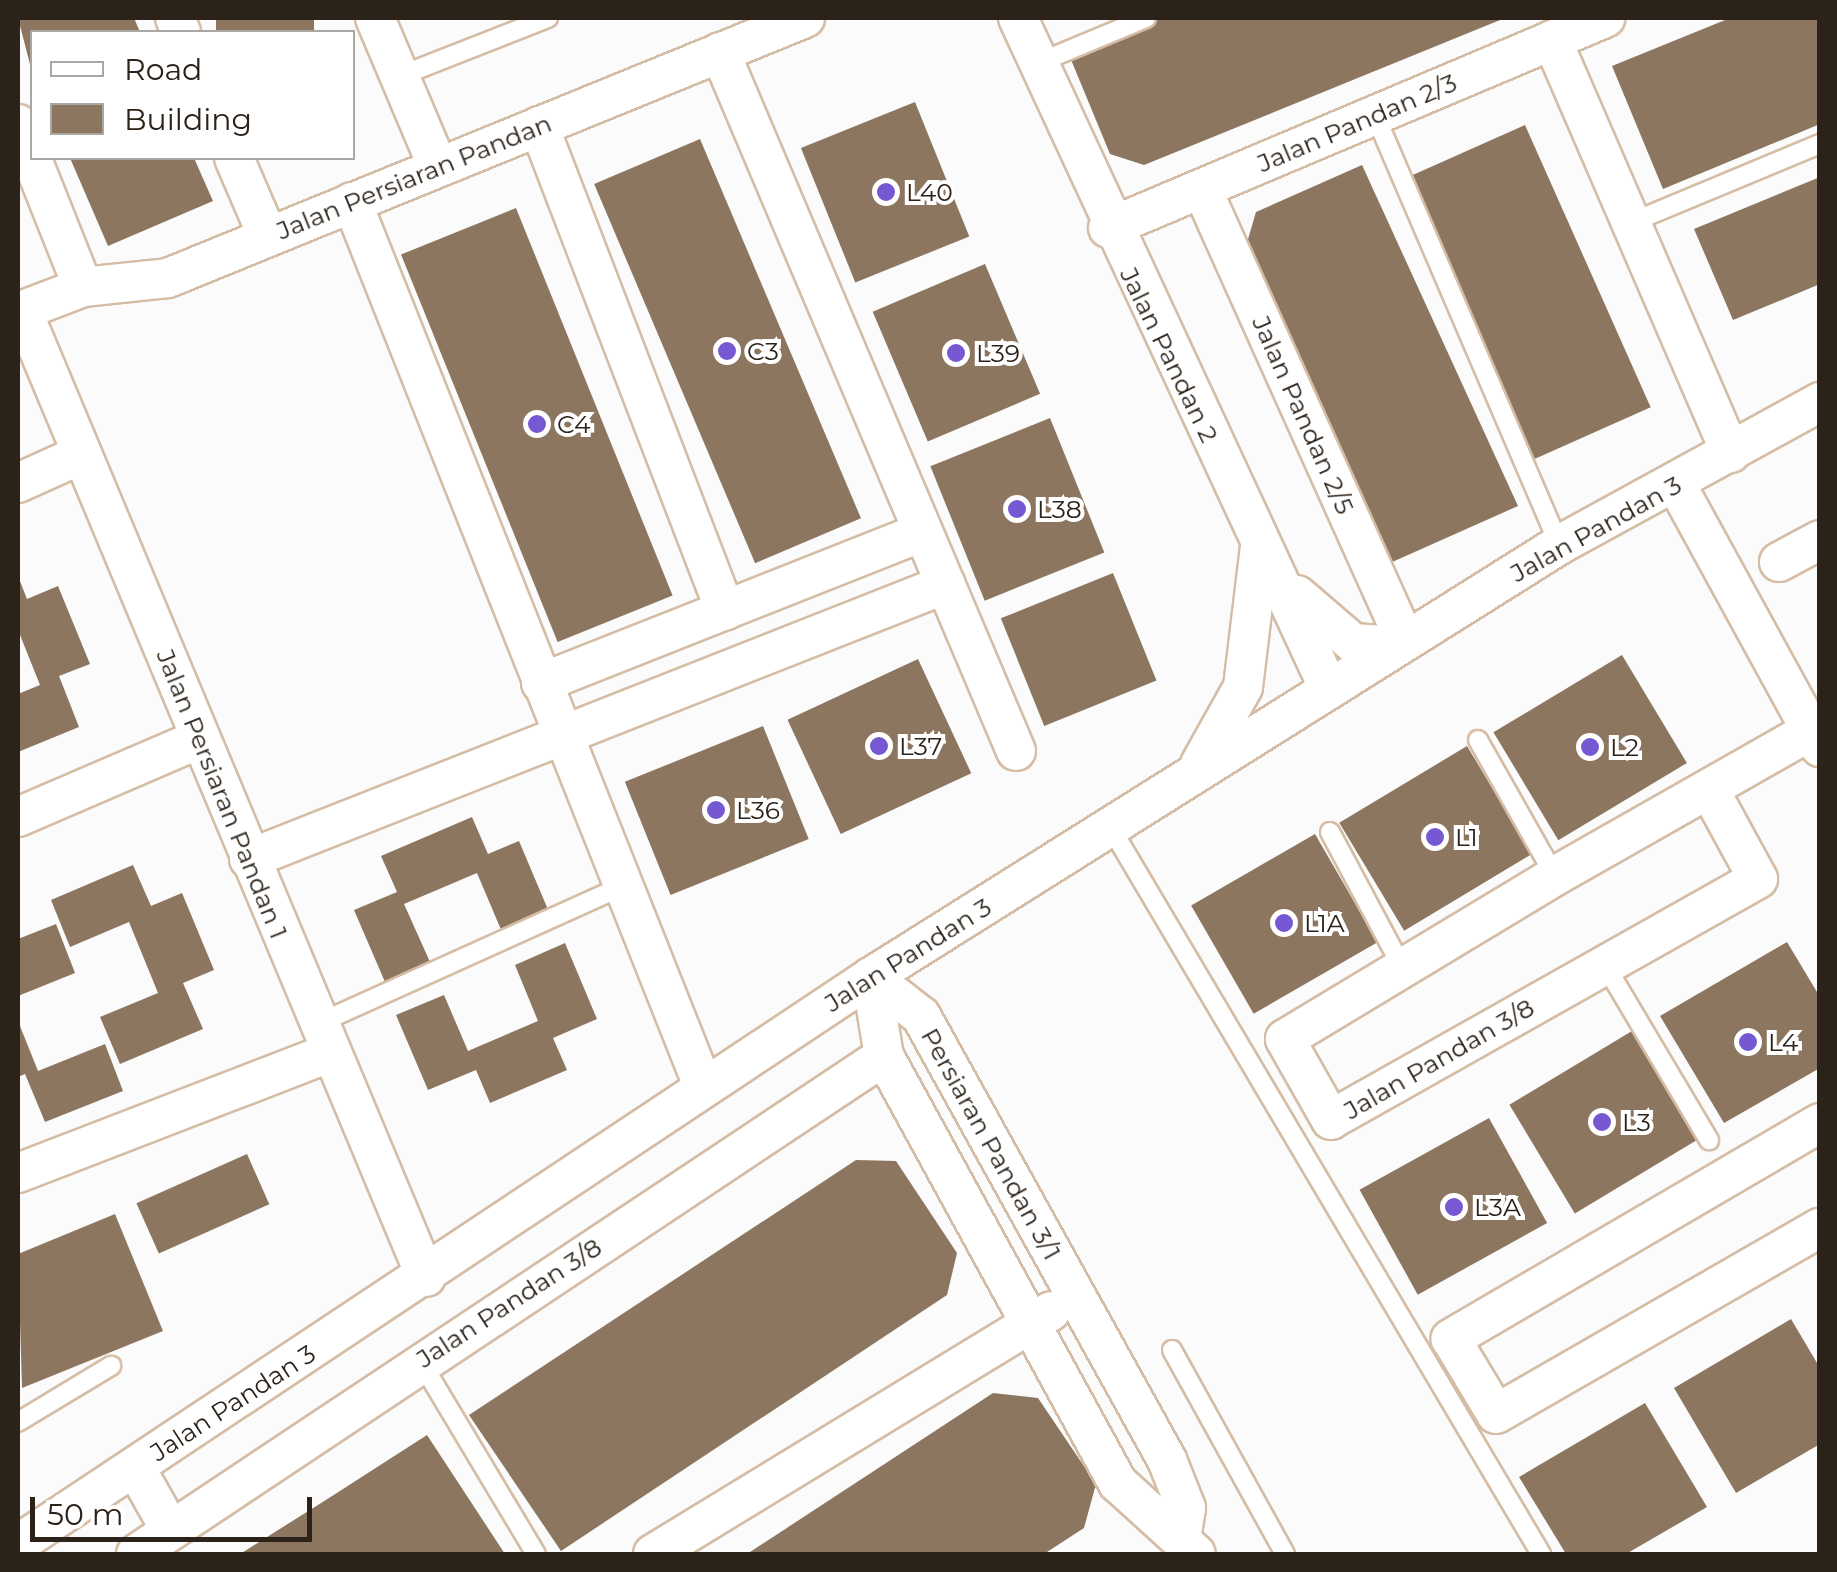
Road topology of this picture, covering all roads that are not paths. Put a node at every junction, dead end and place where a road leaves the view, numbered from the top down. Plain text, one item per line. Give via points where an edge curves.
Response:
1 (376, 18) edge
2 (548, 18) edge
3 (805, 18) edge
4 (1018, 18) edge
5 (1146, 18) edge
6 (1605, 18) edge
7 (1552, 40) junction
8 (720, 52) junction
9 (1038, 63) junction
10 (400, 76) junction
11 (1375, 115) junction
12 (18, 124) edge
13 (540, 126) junction
14 (1820, 144) edge
15 (30, 154) edge
16 (32, 160) edge
17 (235, 160) edge
18 (438, 167) junction
19 (1202, 189) junction
20 (352, 202) junction
21 (1630, 222) junction
22 (1108, 228) junction
23 (268, 237) junction
24 (83, 286) junction
25 (20, 311) edge
26 (1820, 402) edge
27 (1732, 453) junction
28 (82, 454) junction
29 (18, 483) edge
30 (1676, 484) junction
31 (918, 534) junction
32 (1820, 540) edge
33 (1260, 544) junction
34 (1558, 545) junction
35 (1779, 562) dead end
36 (946, 584) junction
37 (726, 610) junction
38 (1401, 644) junction
39 (541, 683) junction
40 (1329, 689) junction
41 (563, 737) junction
42 (199, 739) junction
43 (1815, 739) edge
44 (1478, 740) dead end
45 (1016, 752) dead end
46 (1191, 776) junction
47 (1709, 789) junction
48 (18, 817) edge
49 (1112, 828) junction
50 (1330, 832) dead end
51 (249, 859) junction
52 (1556, 876) junction
53 (622, 886) junction
54 (1605, 965) junction
55 (1404, 969) junction
56 (870, 977) junction
57 (323, 1038) junction
58 (884, 1056) junction
59 (703, 1086) junction
60 (1820, 1123) edge
61 (1709, 1140) dead end
62 (18, 1174) edge
63 (1820, 1228) edge
64 (426, 1277) junction
65 (1074, 1297) junction
66 (1030, 1324) junction
67 (1172, 1350) dead end
68 (421, 1361) junction
69 (110, 1366) dead end
70 (18, 1420) edge
71 (134, 1467) junction
72 (170, 1529) junction
73 (18, 1544) edge
74 (1189, 1544) edge
75 (136, 1554) edge
76 (536, 1554) edge
77 (653, 1554) edge
78 (1149, 1554) edge
79 (1286, 1554) edge
80 (1541, 1554) edge

1 - 10 street
2 - 10 lane
3 - 8 street, Jalan Persiaran Pandan
4 - 9 street, Jalan Pandan 2
5 - 9 lane
6 - 7 street, Jalan Pandan 2/3
7 - 11 street, Jalan Pandan 2/3
7 - 21 street
8 - 13 street, Jalan Persiaran Pandan
8 - 31 street
9 - 22 street, Jalan Pandan 2
10 - 18 street
11 - 19 street, Jalan Pandan 2/3
11 - 34 lane
12 - 15 street
13 - 18 street, Jalan Persiaran Pandan
13 - 37 street
14 - 21 lane
16 - 24 street
17 - 23 street
18 - 20 street, Jalan Persiaran Pandan
19 - 22 street, Jalan Pandan 2/3
19 - 38 street, Jalan Pandan 2/5
20 - 23 street, Jalan Persiaran Pandan
20 - 39 street
21 - 27 street
22 - 33 street, Jalan Pandan 2
23 - 24 street, Jalan Persiaran Pandan via 168,278
24 - 25 street, Jalan Persiaran Pandan
25 - 28 street, Jalan Persiaran Pandan 1
26 - 27 street, Jalan Pandan 3
27 - 30 street, Jalan Pandan 3
28 - 29 street
28 - 42 street, Jalan Persiaran Pandan 1
30 - 34 street, Jalan Pandan 3
30 - 43 street
31 - 36 street
31 - 37 street
32 - 35 street
33 - 38 street via 1330,630 1353,643
33 - 40 street, Jalan Pandan 2
33 - 46 street via 1243,688
34 - 38 street, Jalan Pandan 3
36 - 41 street
36 - 45 street
37 - 39 street
38 - 40 street, Jalan Pandan 3
39 - 41 street
40 - 46 street, Jalan Pandan 3
41 - 51 street
41 - 53 street
42 - 48 street
42 - 51 street, Jalan Persiaran Pandan 1
43 - 47 street, Jalan Pandan 3/8
44 - 52 lane
46 - 49 street, Jalan Pandan 3
47 - 52 street, Jalan Pandan 3/8
47 - 54 street, Jalan Pandan 3/8 via 1758,879
49 - 56 street, Jalan Pandan 3
49 - 80 lane
50 - 55 lane
51 - 57 street, Jalan Persiaran Pandan 1
52 - 55 street, Jalan Pandan 3/8
53 - 57 lane
53 - 59 street
54 - 55 street, Jalan Pandan 3/8 via 1331,1120 1286,1039
54 - 61 lane
56 - 58 street, Persiaran Pandan 3/1
56 - 59 street, Jalan Pandan 3
56 - 65 street, Persiaran Pandan 3/1 via 921,1016
57 - 62 street
57 - 64 street, Jalan Persiaran Pandan 1
58 - 66 street, Persiaran Pandan 3/1
58 - 68 street, Jalan Pandan 3/8
59 - 64 street, Jalan Pandan 3
60 - 63 street via 1451,1339 1496,1414
64 - 71 street, Jalan Pandan 3
65 - 66 street
65 - 74 street, Persiaran Pandan 3/1 via 1167,1460 1186,1508
66 - 74 street, Persiaran Pandan 3/1 via 1118,1483
66 - 77 street
67 - 79 lane
68 - 72 street, Jalan Pandan 3/8
68 - 76 lane
69 - 70 lane
71 - 72 street
71 - 73 street, Jalan Pandan 3
72 - 75 street, Jalan Pandan 3/8
74 - 78 street

